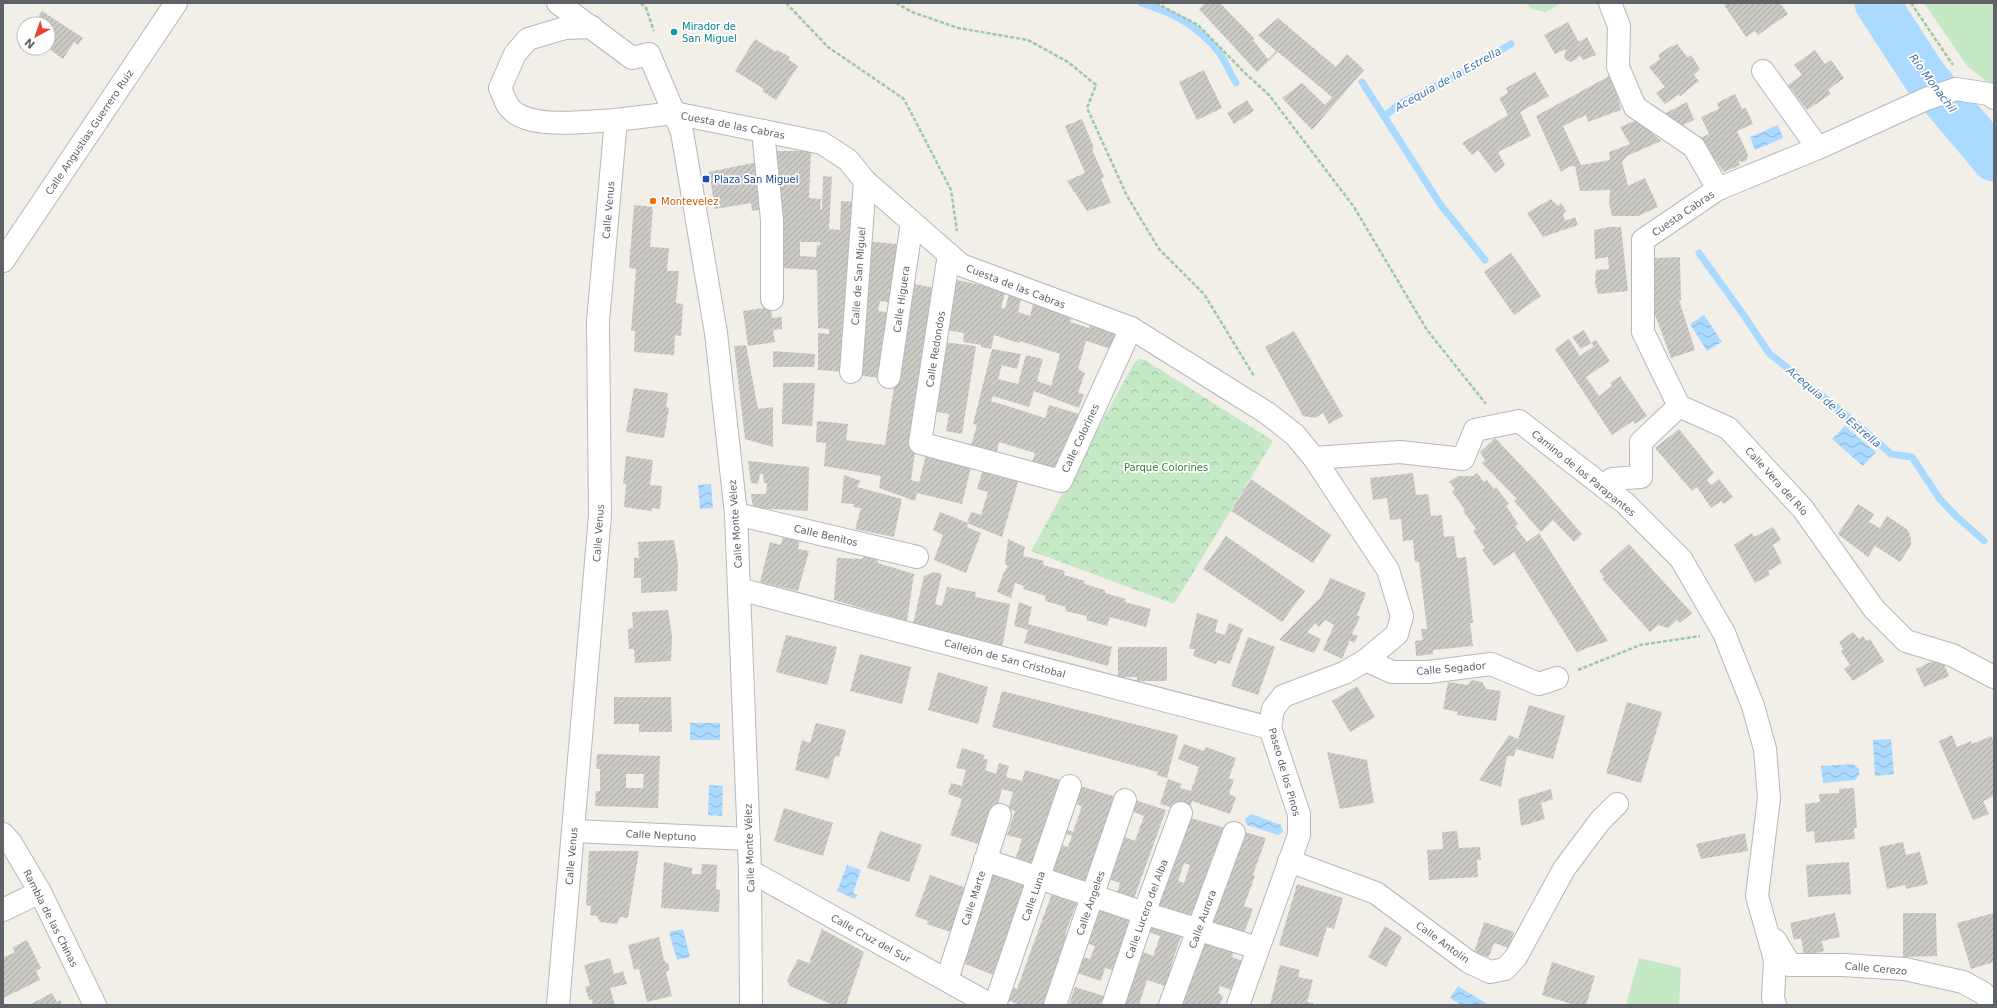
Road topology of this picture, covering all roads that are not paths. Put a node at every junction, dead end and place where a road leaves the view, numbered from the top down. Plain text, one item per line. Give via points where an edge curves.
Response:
1 (176, 3) edge
2 (558, 3) edge
3 (1610, 3) edge
4 (592, 27) junction
5 (1763, 71) dead end
6 (1994, 98) edge
7 (674, 113) junction
8 (616, 120) junction
9 (763, 130) junction
10 (1818, 148) junction
11 (865, 181) junction
12 (1718, 189) junction
13 (912, 222) junction
14 (949, 254) junction
15 (3, 261) edge
16 (772, 299) dead end
17 (1130, 328) junction
18 (851, 372) dead end
19 (889, 377) dead end
20 (1679, 406) junction
21 (920, 443) joint
22 (1314, 458) junction
23 (1604, 487) junction
24 (736, 514) junction
25 (917, 556) dead end
26 (740, 589) junction
27 (1366, 660) junction
28 (1994, 677) edge
29 (1557, 678) road end
30 (1270, 728) junction
31 (1070, 786) dead end
32 (1125, 800) dead end
33 (1617, 804) dead end
34 (1181, 813) dead end
35 (1000, 815) dead end
36 (574, 831) junction
37 (1234, 833) dead end
38 (3, 834) edge
39 (749, 839) junction
40 (985, 860) junction
41 (1289, 861) junction
42 (750, 871) junction
43 (1039, 878) junction
44 (40, 892) junction
45 (1092, 896) junction
46 (3, 910) edge
47 (1144, 913) junction
48 (1198, 929) junction
49 (1766, 932) junction
50 (1258, 948) junction
51 (947, 980) junction
52 (746, 1004) edge
53 (1994, 1004) edge
54 (95, 1005) edge
55 (558, 1005) edge
56 (991, 1005) edge
57 (995, 1005) edge
58 (1055, 1005) edge
59 (1113, 1005) edge
60 (1170, 1005) edge
61 (1238, 1005) edge
62 (1775, 1005) edge

1 - 15 street, Calle Angustias Guerrero Ruiz
2 - 4 street
3 - 12 street via 1619,26 1618,67 1635,106 1694,147
4 - 7 street, Calle Monte Vélez via 632,58 649,54
4 - 8 street via 565,28 528,39 515,54 500,88 510,108 526,119 561,123
5 - 10 street
6 - 10 street, Cuesta Cabras via 1989,94 1956,89 1926,99
7 - 8 street
7 - 9 street, Cuesta de las Cabras
7 - 24 street, Calle Monte Vélez via 682,132 716,333
8 - 36 street, Calle Venus via 598,321 600,515
9 - 11 street, Cuesta de las Cabras via 822,143 848,160
9 - 16 street via 772,220
10 - 12 street, Cuesta Cabras
11 - 13 street, Cuesta de las Cabras
11 - 18 street, Calle de San Miguel
12 - 20 street, Cuesta Cabras via 1643,240 1643,332
13 - 14 street, Cuesta de las Cabras
13 - 19 street, Calle Higuera
14 - 17 street, Cuesta de las Cabras via 961,265
14 - 21 street, Calle Redondos
17 - 21 street, Calle Colorines via 1060,481
17 - 22 street, Cuesta de las Cabras via 1267,414 1295,435
20 - 23 street via 1642,442 1641,477 1612,479
20 - 28 street, Calle Vera del Río via 1728,428 1803,508 1874,609 1906,641 1952,655
22 - 23 street, Camino de los Parapantes via 1400,452 1463,459 1475,430 1519,421
22 - 27 street, Paseo de los Pinos via 1388,570 1402,616 1397,634
23 - 49 street, Camino de los Parapantes via 1625,503 1680,558 1724,633 1753,706 1765,749 1769,798 1757,896
24 - 25 street, Calle Benitos
24 - 26 street, Calle Monte Vélez
26 - 30 street, Callejón de San Cristobal
26 - 39 street, Calle Monte Vélez
27 - 29 street, Calle Segador via 1392,672 1428,672 1491,664 1539,684
27 - 30 street, Paseo de los Pinos via 1344,673 1283,696 1274,709
30 - 41 street, Paseo de los Pinos via 1299,814 1299,835
31 - 43 street, Calle Luna
32 - 45 street, Calle Ángeles
33 - 41 street, Calle Antolín via 1600,821 1564,869 1516,957 1505,969 1490,972 1469,962 1376,893
34 - 47 street, Calle Lucero del Alba
35 - 40 street, Calle Marte
36 - 39 street, Calle Neptuno
36 - 55 street, Calle Venus
37 - 48 street, Calle Aurora
38 - 44 street, Rambla de las Chinas
39 - 42 street, Calle Monte Vélez
40 - 43 street
40 - 51 street, Calle Marte
41 - 50 street, Paseo de los Pinos
42 - 51 street, Calle Cruz del Sur
42 - 52 street, Calle Monte Vélez
43 - 45 street
43 - 57 street, Calle Luna
44 - 46 street
44 - 54 street, Rambla de las Chinas
45 - 47 street
45 - 58 street, Calle Ángeles
47 - 48 street
47 - 59 street, Calle Lucero del Alba
48 - 50 street
48 - 60 street, Calle Aurora
49 - 53 street, Calle Cerezo via 1778,943 1790,965 1906,969 1963,982 1984,993
49 - 62 street, Camino de los Parapantes via 1775,960
50 - 61 street, Paseo de los Pinos
51 - 56 street, Calle Cruz del Sur

